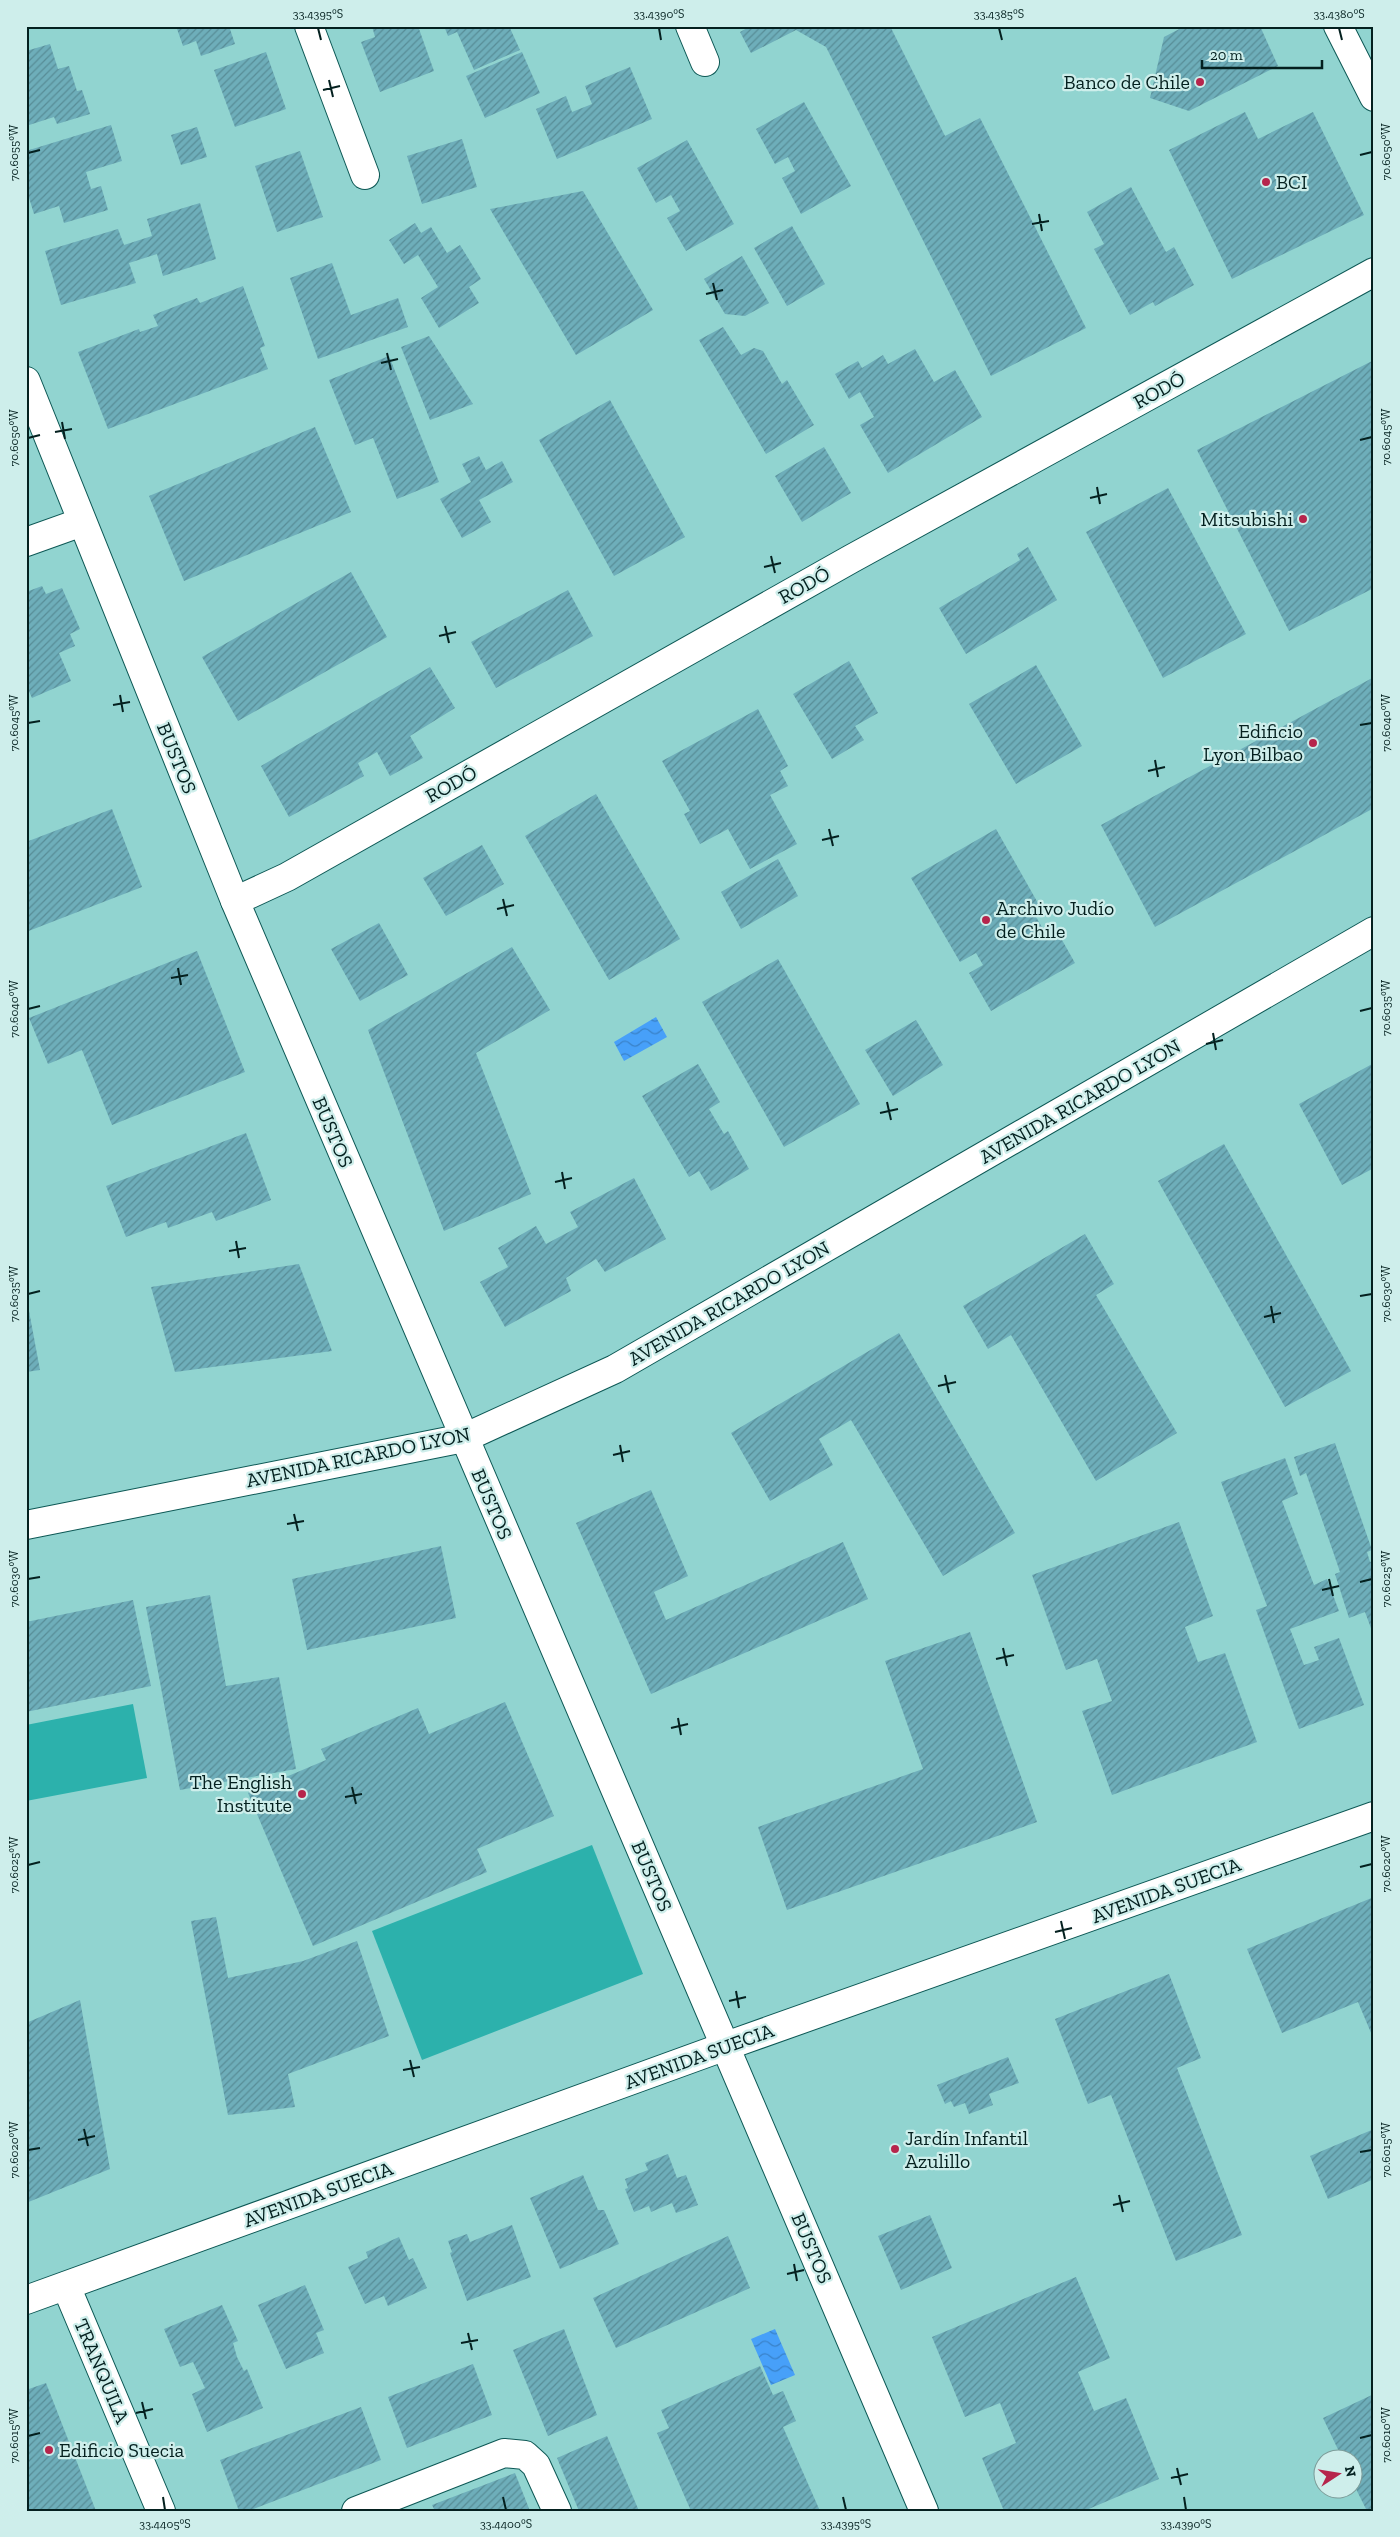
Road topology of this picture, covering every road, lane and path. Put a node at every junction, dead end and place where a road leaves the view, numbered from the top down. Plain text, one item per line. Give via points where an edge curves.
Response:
1 (309, 26) edge
2 (690, 26) edge
3 (1338, 26) edge
4 (705, 62) dead end
5 (1374, 97) edge
6 (365, 175) dead end
7 (1374, 272) edge
8 (26, 381) edge
9 (82, 522) junction
10 (26, 542) edge
11 (235, 901) junction
12 (1374, 931) edge
13 (464, 1438) junction
14 (26, 1525) edge
15 (1374, 1816) edge
16 (726, 2046) junction
17 (66, 2286) junction
18 (26, 2300) edge
19 (161, 2511) edge
20 (356, 2511) edge
21 (557, 2511) edge
22 (924, 2511) edge

1 - 6 street
2 - 4 street
3 - 5 street
7 - 11 street, RODÓ via 851,558 286,877
8 - 9 street, BUSTOS
9 - 10 street
9 - 11 street, BUSTOS
11 - 13 street, BUSTOS
12 - 13 street, AVENIDA RICARDO LYON via 615,1369
13 - 14 street, AVENIDA RICARDO LYON
13 - 16 street, BUSTOS
15 - 16 street, AVENIDA SUECIA
16 - 17 street, AVENIDA SUECIA
16 - 22 street, BUSTOS
17 - 18 street, AVENIDA SUECIA
17 - 19 street, TRANQUILA
20 - 21 street via 504,2453 525,2455 536,2465

